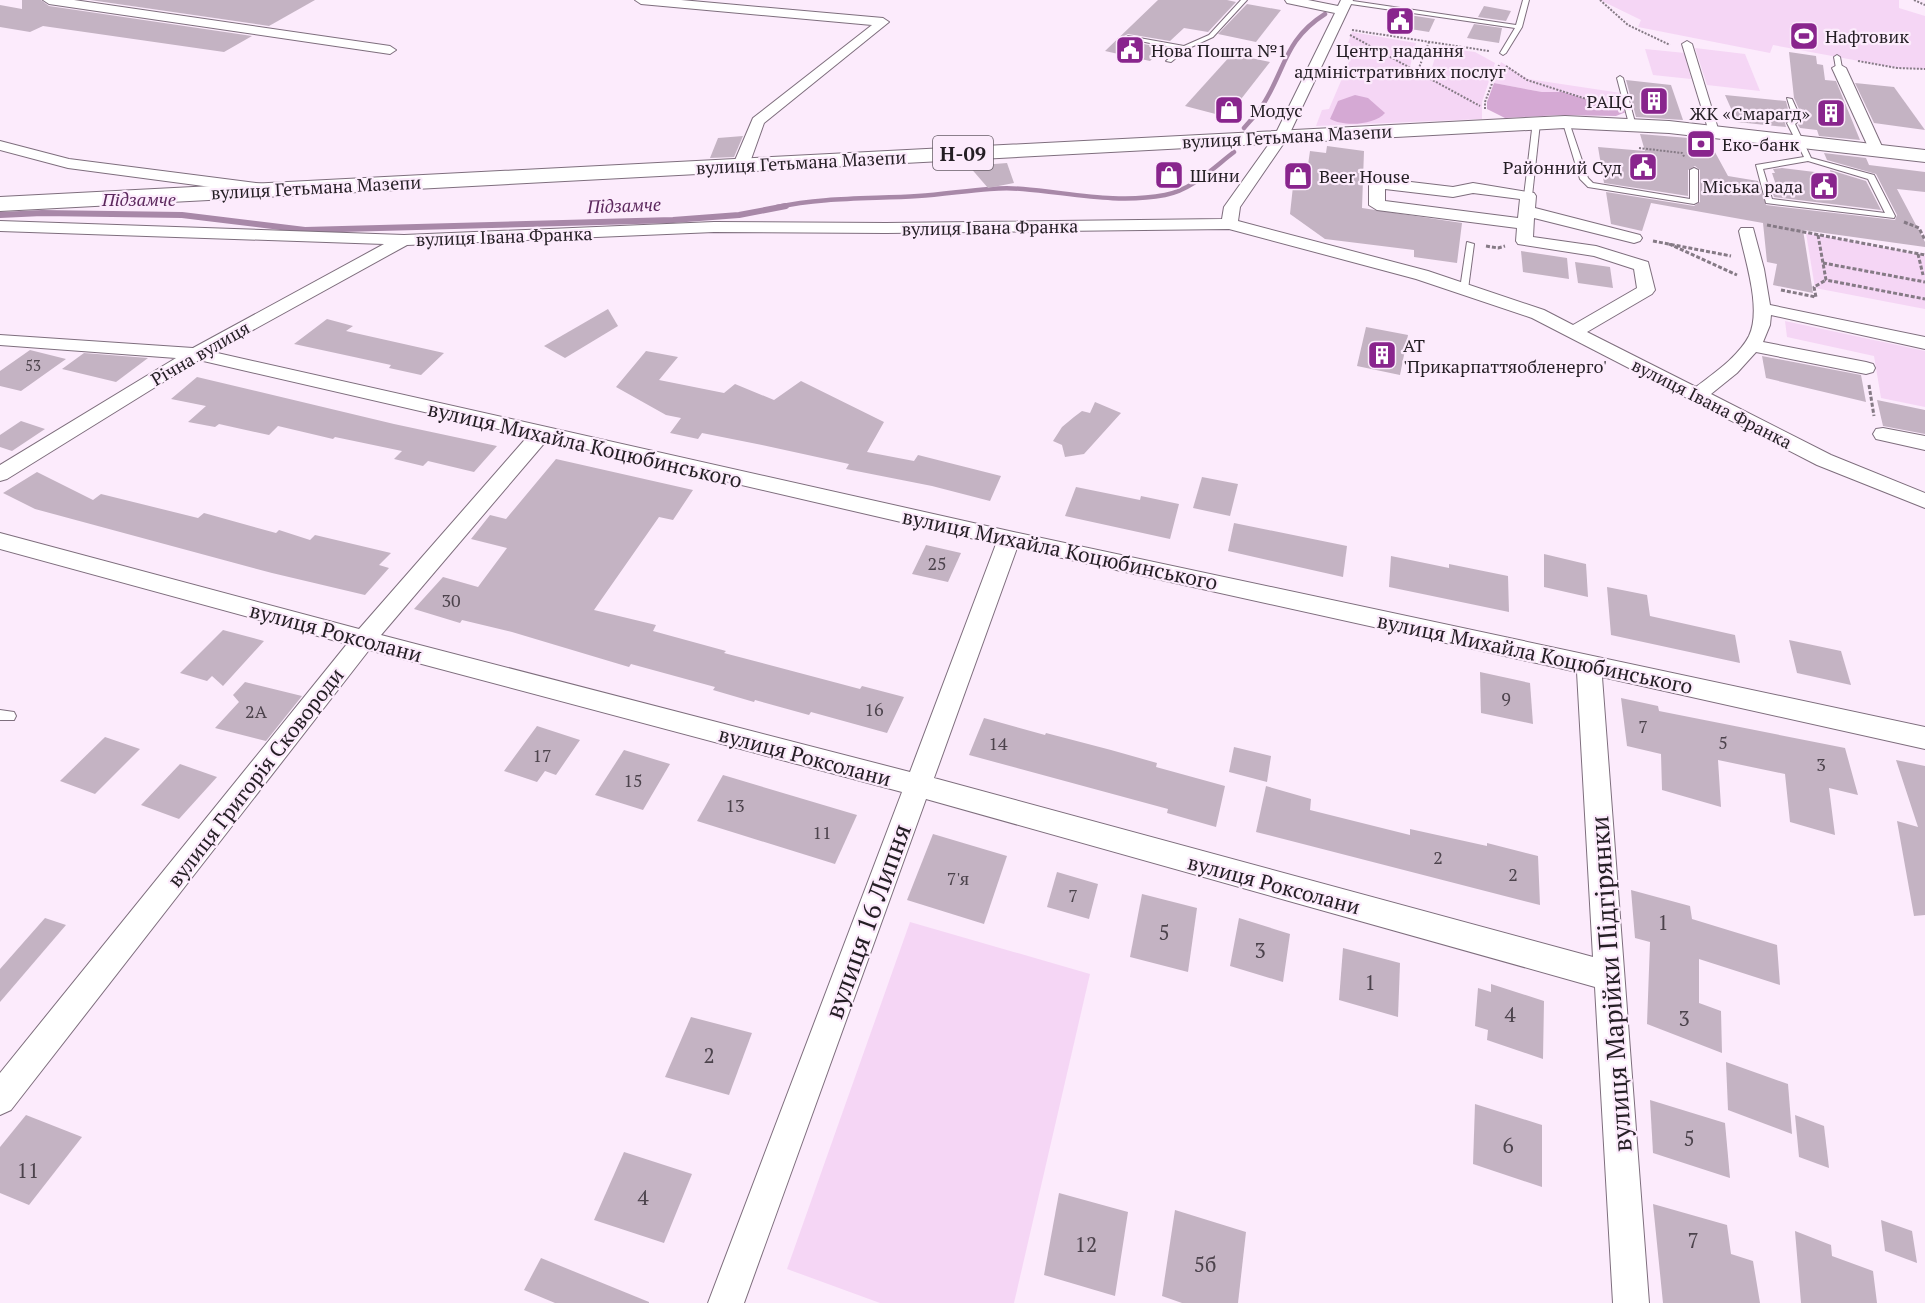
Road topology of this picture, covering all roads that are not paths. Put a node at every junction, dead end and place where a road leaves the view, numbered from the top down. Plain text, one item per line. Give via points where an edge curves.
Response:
1 (50, 0) edge
2 (641, 0) edge
3 (1245, 0) edge
4 (1291, 0) edge
5 (1526, 0) edge
6 (1345, 4) edge
7 (1519, 27) junction
8 (1128, 38) dead end
9 (1185, 48) junction
10 (1688, 49) road end
11 (390, 50) dead end
12 (1503, 53) road end
13 (1169, 61) dead end
14 (1838, 63) road end
15 (1620, 78) dead end
16 (1789, 99) dead end
17 (1565, 122) junction
18 (1536, 123) junction
19 (1634, 124) junction
20 (1714, 132) junction
21 (1281, 137) junction
22 (0, 145) edge
23 (1803, 150) junction
24 (1877, 151) junction
25 (1925, 156) edge
26 (741, 165) junction
27 (1694, 171) road end
28 (269, 190) junction
29 (0, 204) edge
30 (1526, 218) junction
31 (1229, 224) junction
32 (0, 226) edge
33 (1747, 231) road end
34 (1634, 238) road end
35 (404, 240) junction
36 (1470, 244) road end
37 (1464, 289) junction
38 (1761, 308) junction
39 (1573, 332) junction
40 (0, 340) edge
41 (1925, 343) edge
42 (1751, 345) junction
43 (196, 354) junction
44 (1866, 368) road end
45 (1696, 396) junction
46 (541, 434) junction
47 (1883, 434) road end
48 (1925, 443) edge
49 (0, 474) edge
50 (1925, 501) edge
51 (1009, 539) junction
52 (0, 541) edge
53 (364, 639) junction
54 (1589, 664) junction
55 (1925, 738) edge
56 (918, 785) junction
57 (1609, 976) junction
58 (0, 1099) edge
59 (726, 1303) edge
60 (1631, 1303) edge

1 - 11 street
2 - 26 street via 883,22 758,121
3 - 9 lane via 1211,36
4 - 6 street
5 - 7 lane
6 - 7 lane
6 - 21 street
7 - 12 lane
8 - 9 lane
9 - 13 lane
10 - 20 street
14 - 24 street
15 - 19 lane
16 - 23 lane via 1797,119 1791,123
17 - 18 main road, вулиця Гетьмана Мазепи / Н-09
17 - 19 main road, вулиця Гетьмана Мазепи / Н-09
17 - 27 lane via 1584,179 1591,185 1694,202
18 - 21 main road, вулиця Гетьмана Мазепи / Н-09
18 - 30 lane
19 - 20 main road, вулиця Гетьмана Мазепи / Н-09
20 - 23 main road, вулиця Гетьмана Мазепи / Н-09
21 - 26 main road, вулиця Гетьмана Мазепи / Н-09
21 - 31 street via 1232,207
22 - 28 street via 68,164
23 - 23 lane via 1871,177 1891,216 1769,201 1759,167
23 - 24 main road, вулиця Гетьмана Мазепи / Н-09
24 - 25 main road, вулиця Гетьмана Мазепи / Н-09
26 - 28 main road, вулиця Гетьмана Мазепи / Н-09
28 - 29 main road, вулиця Гетьмана Мазепи / Н-09
30 - 30 street via 1473,188 1453,192 1377,183 1377,205
30 - 34 street
30 - 39 street via 1596,251 1642,266 1646,290
31 - 35 street, вулиця Івана Франка via 714,227
31 - 37 street, вулиця Івана Франка
32 - 35 street, вулиця Івана Франка
33 - 38 street
35 - 43 street, Річна вулиця
36 - 37 lane
37 - 39 street, вулиця Івана Франка via 1538,314
38 - 41 street
38 - 42 street via 1760,333
39 - 45 street, вулиця Івана Франка
40 - 43 street, вулиця Михайла Коцюбинського
42 - 44 street
42 - 45 street via 1735,365
43 - 46 street, вулиця Михайла Коцюбинського
43 - 49 street, Річна вулиця
45 - 50 street, вулиця Івана Франка via 1824,460
46 - 51 street, вулиця Михайла Коцюбинського
46 - 53 street, вулиця Григорія Сковороди
47 - 48 street
51 - 54 street, вулиця Михайла Коцюбинського
51 - 56 street, вулиця 16 Липня
52 - 53 street, вулиця Роксолани
53 - 56 street, вулиця Роксолани
53 - 58 street, вулиця Григорія Сковороди
54 - 55 street, вулиця Михайла Коцюбинського
54 - 57 street, вулиця Марійки Підгірянки
56 - 57 street, вулиця Роксолани
56 - 59 street, вулиця 16 Липня
57 - 60 street, вулиця Марійки Підгірянки

